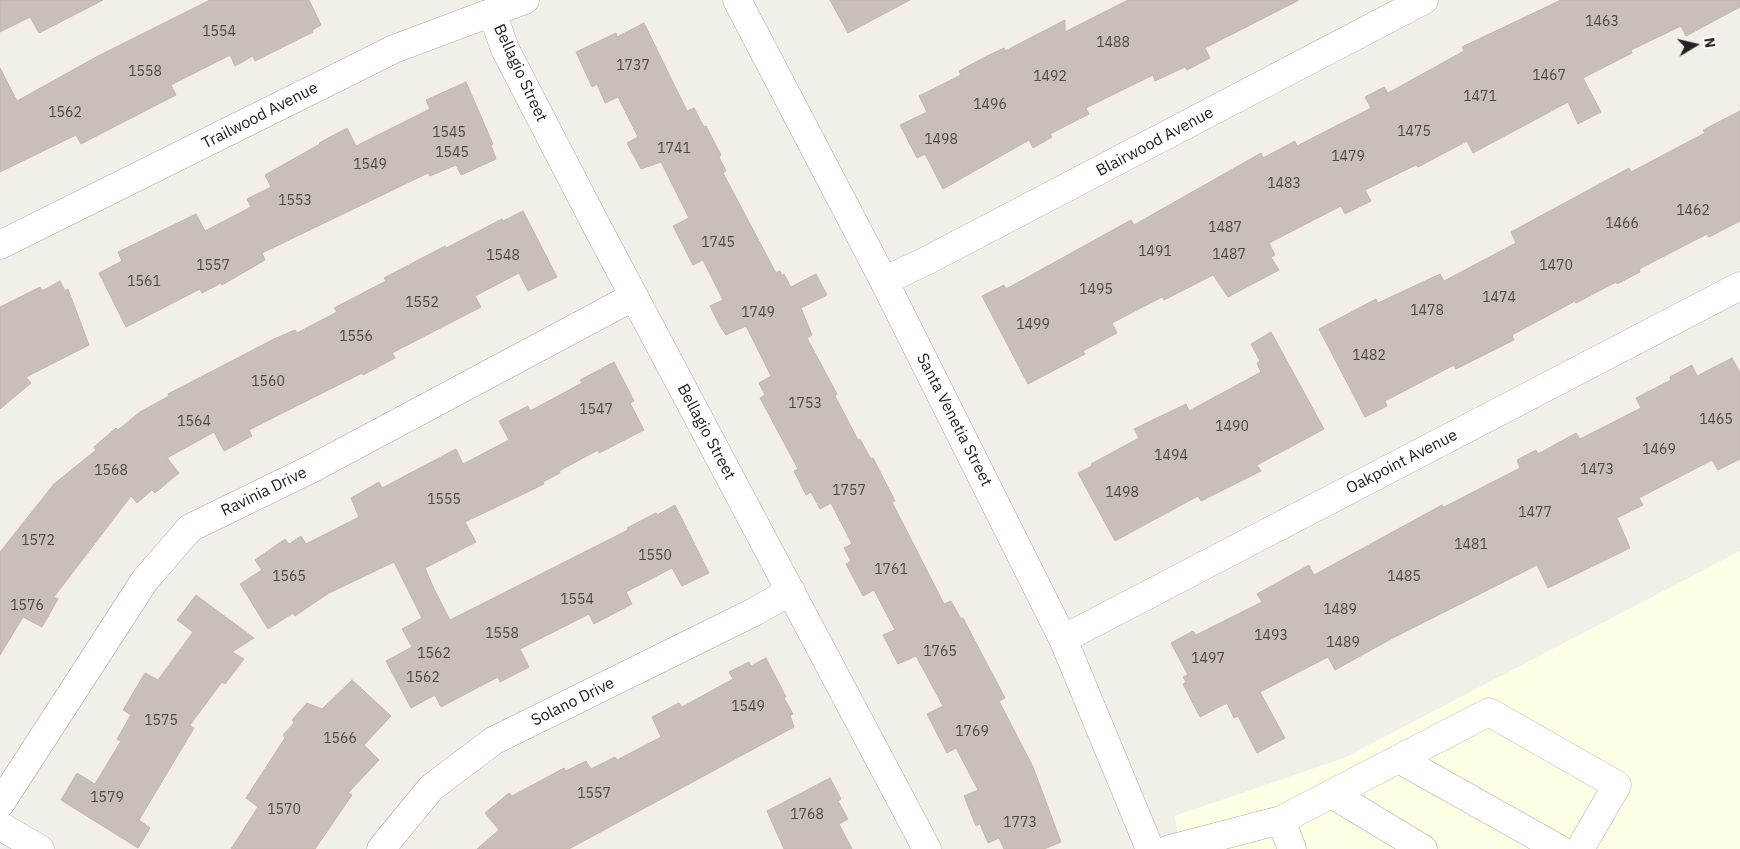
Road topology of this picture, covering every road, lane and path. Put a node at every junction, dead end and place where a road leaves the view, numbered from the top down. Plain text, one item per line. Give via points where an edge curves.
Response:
1 (525, 0) edge
2 (737, 0) edge
3 (1424, 0) edge
4 (492, 12) junction
5 (0, 245) edge
6 (884, 281) junction
7 (1740, 286) edge
8 (633, 297) junction
9 (791, 591) junction
10 (1063, 639) junction
11 (1399, 759) junction
12 (1332, 794) junction
13 (0, 804) edge
14 (1281, 820) junction
15 (0, 826) edge
16 (40, 849) edge
17 (381, 849) edge
18 (927, 849) edge
19 (1150, 849) edge
20 (1170, 849) edge
21 (1292, 849) edge
22 (1424, 849) edge
23 (1558, 849) edge
24 (1580, 849) edge

1 - 4 street, Trailwood Avenue
2 - 6 street, Santa Venetia Street
3 - 6 street, Blairwood Avenue
4 - 5 street, Trailwood Avenue via 394,49
4 - 8 street, Bellagio Street via 505,50
6 - 10 street, Santa Venetia Street
7 - 10 street, Oakpoint Avenue
8 - 9 street, Bellagio Street
8 - 13 street, Ravinia Drive via 311,469 190,528 145,580
9 - 17 street, Solano Drive via 493,742 431,788
9 - 18 street, Bellagio Street
10 - 19 street, Santa Venetia Street
11 - 12 street
11 - 23 street
11 - 24 street via 1489,712 1617,785
12 - 14 street
12 - 22 street
14 - 20 street
14 - 21 street
15 - 16 street

